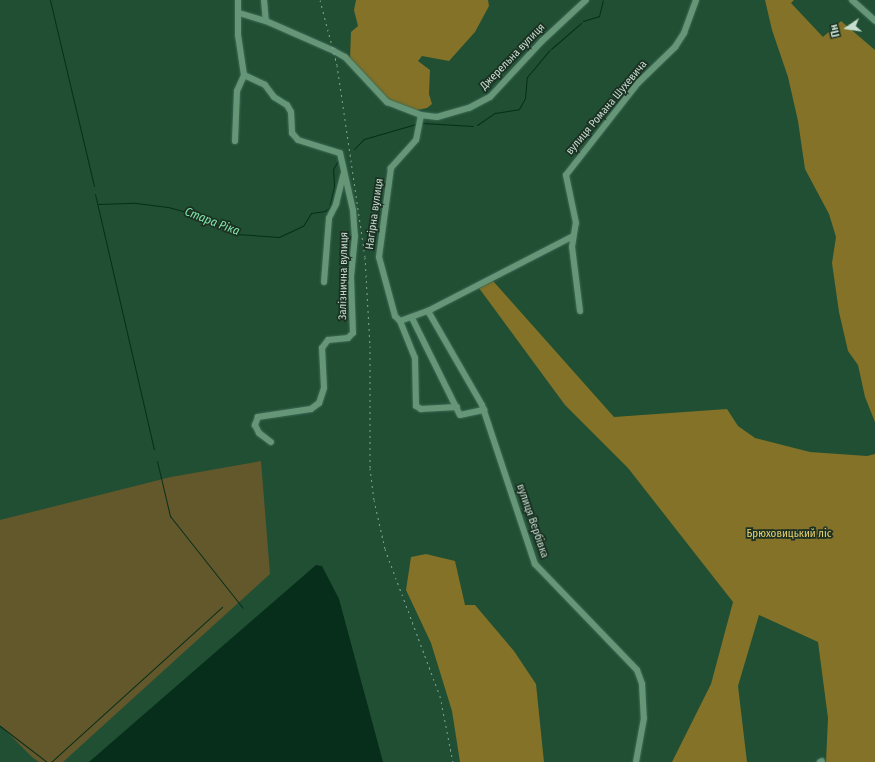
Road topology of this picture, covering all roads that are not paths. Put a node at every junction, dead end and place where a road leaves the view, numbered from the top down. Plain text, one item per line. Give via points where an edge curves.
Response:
1 (238, 0) edge
2 (264, 0) edge
3 (586, 0) edge
4 (696, 0) edge
5 (852, 0) edge
6 (239, 13) junction
7 (266, 21) junction
8 (875, 21) edge
9 (244, 74) junction
10 (420, 117) junction
11 (235, 141) dead end
12 (343, 175) junction
13 (573, 236) junction
14 (324, 282) dead end
15 (428, 311) junction
16 (580, 312) dead end
17 (412, 318) junction
18 (400, 321) junction
19 (457, 407) junction
20 (484, 410) junction
21 (271, 442) dead end
22 (636, 762) edge

1 - 6 street
2 - 7 street
3 - 10 street, Джерельна вулиця via 542,41 490,97 455,113
4 - 13 street, вулиця Романа Шухевича via 676,47 638,83 566,175 576,223
5 - 8 street
6 - 7 street, Джерельна вулиця
6 - 9 street via 238,35
7 - 10 street, Джерельна вулиця via 345,57 387,102
9 - 11 street via 237,91
9 - 12 street, Залізнична вулиця via 265,85 274,97 287,105 291,112 292,133 298,140 341,156
10 - 18 street, Нагірна вулиця via 416,140 391,168 379,247 380,267 388,297 395,316
12 - 14 street, Залізнична вулиця via 336,204 329,218
12 - 21 street, Залізнична вулиця via 353,210 355,236 352,277 353,333 348,338 328,340 322,348 324,388 319,403 311,409 258,417 255,425 259,433
13 - 15 street
13 - 16 street, вулиця Романа Шухевича via 572,247
15 - 17 street
15 - 20 street, вулиця Вербівка
17 - 18 street
17 - 19 street
18 - 19 street, Нагірна вулиця via 416,365 417,408
19 - 20 street via 463,417
20 - 22 street, вулиця Вербівка via 535,564 637,670 642,684 644,718

